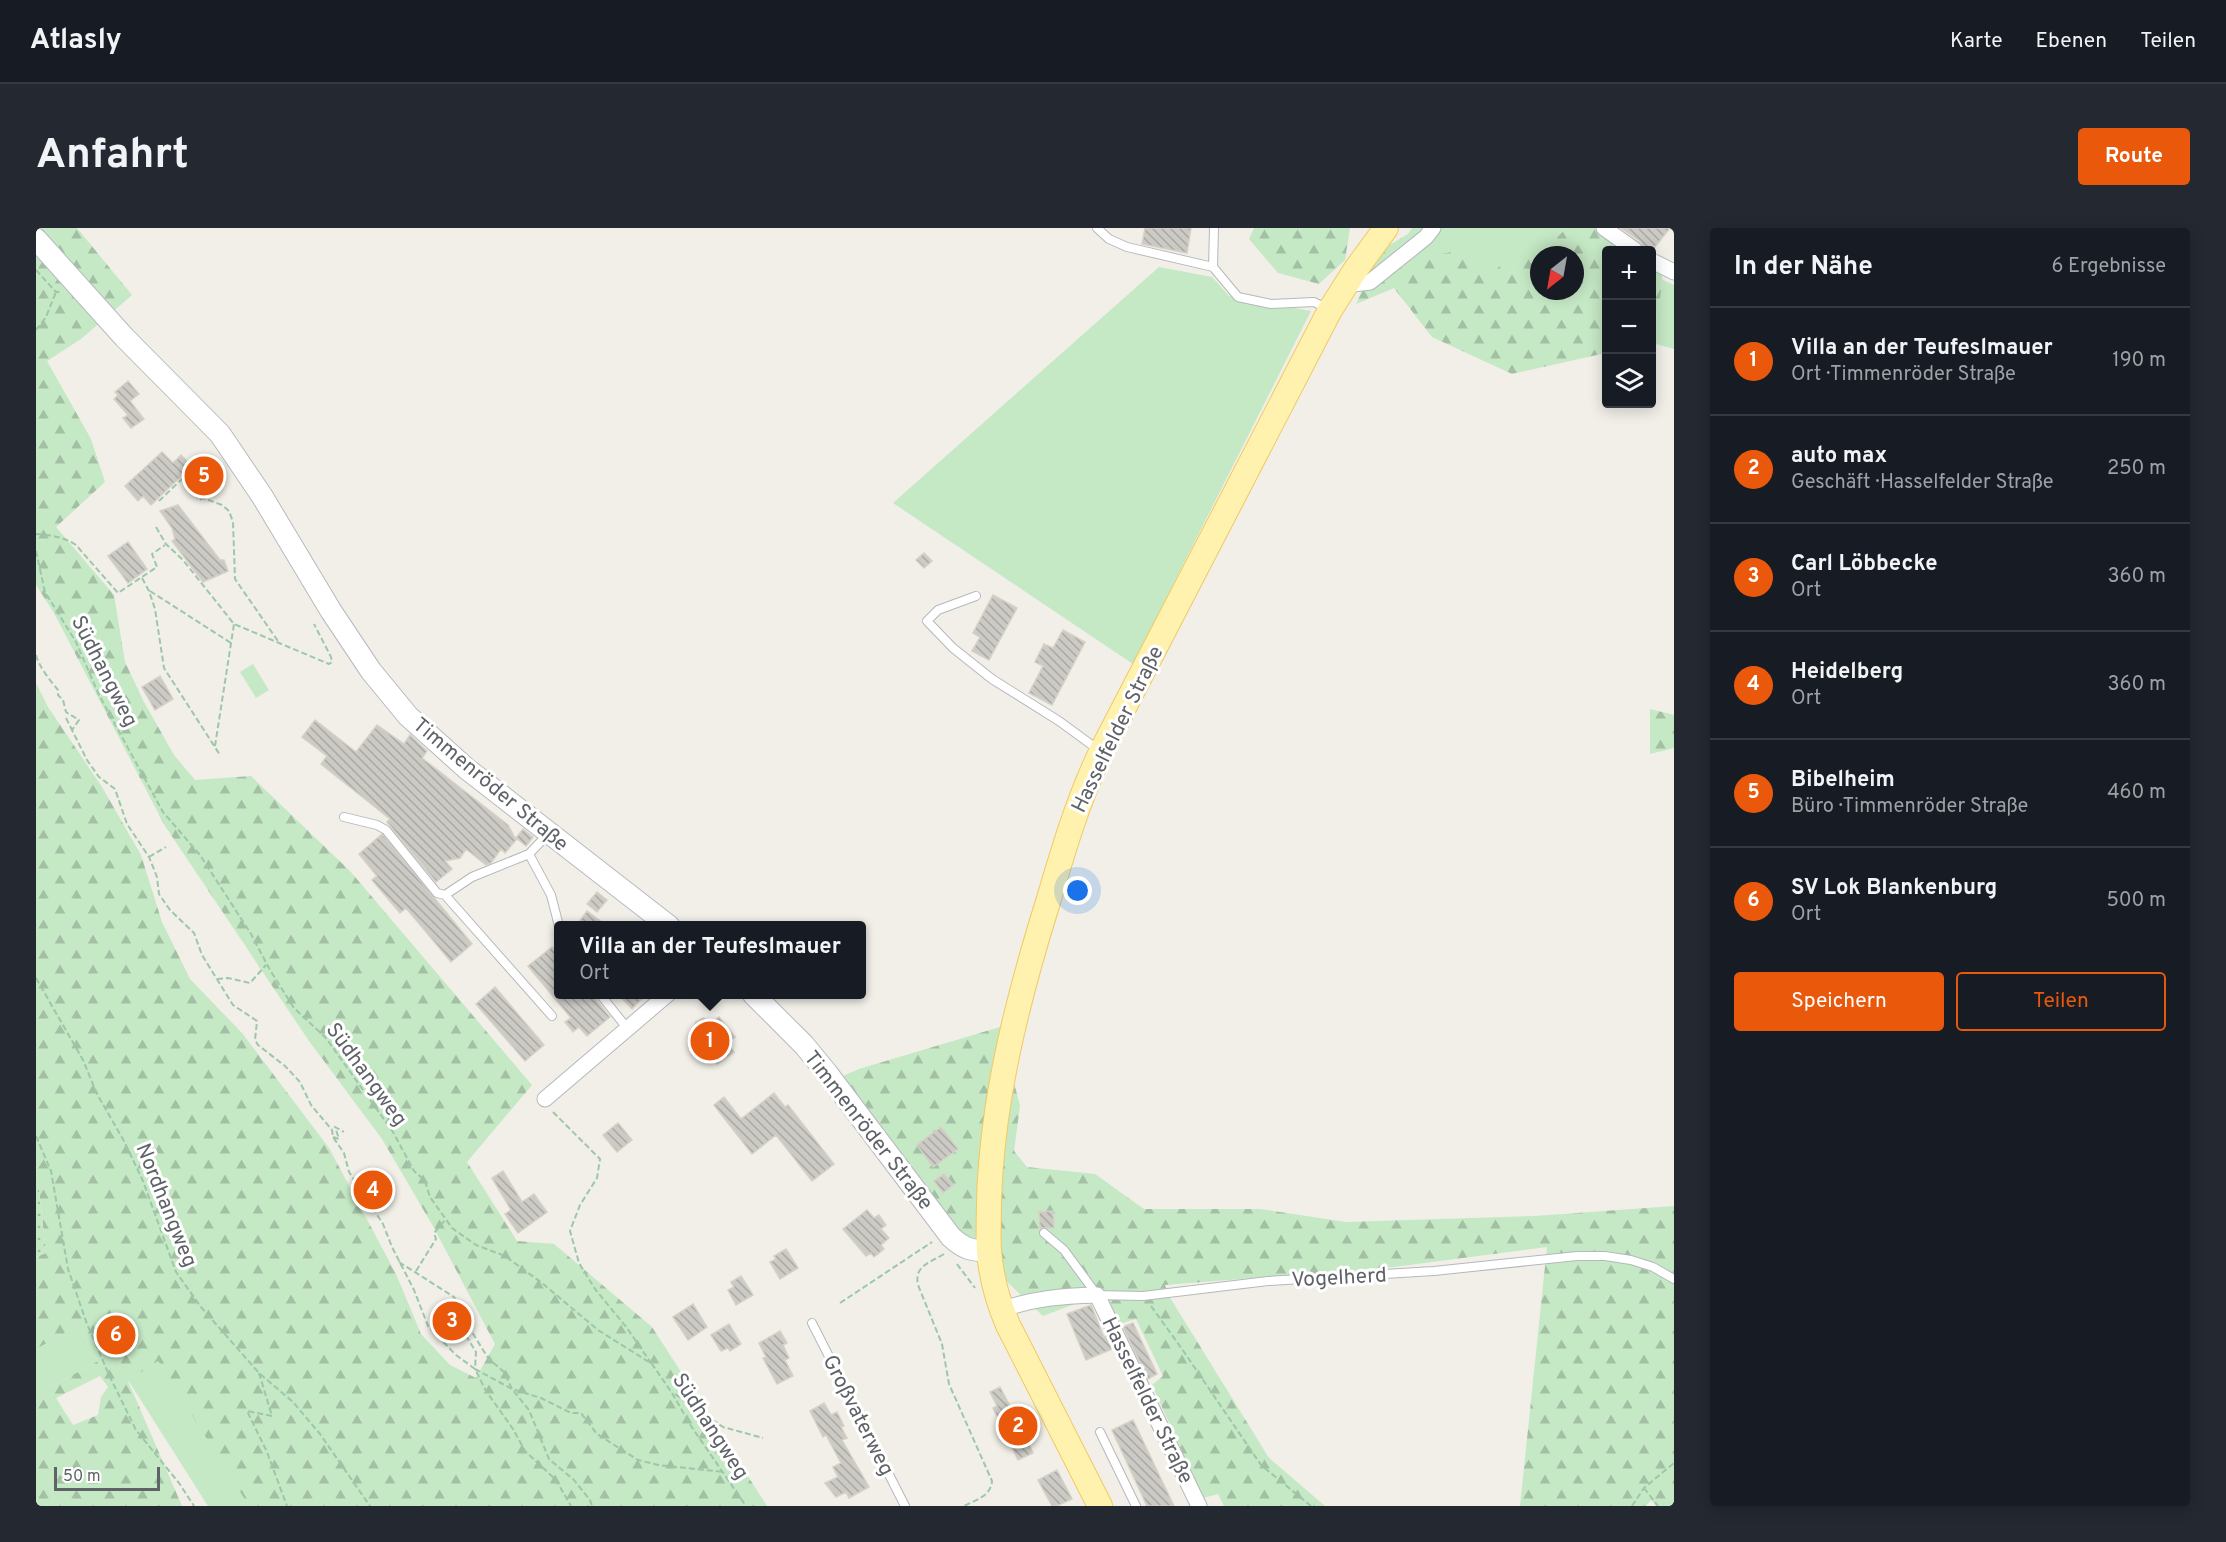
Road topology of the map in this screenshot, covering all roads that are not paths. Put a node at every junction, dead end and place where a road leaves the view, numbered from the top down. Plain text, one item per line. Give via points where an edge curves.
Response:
1 (1097, 228) edge
2 (1214, 228) edge
3 (1386, 228) edge
4 (1433, 228) edge
5 (1604, 228) edge
6 (36, 239) edge
7 (1629, 246) edge
8 (1656, 263) edge
9 (1214, 267) junction
10 (1674, 272) edge
11 (1345, 285) junction
12 (1330, 310) junction
13 (976, 596) dead end
14 (1101, 752) junction
15 (344, 818) dead end
16 (549, 833) junction
17 (529, 854) junction
18 (445, 895) junction
19 (556, 921) edge
20 (663, 921) edge
21 (604, 999) edge
22 (662, 999) edge
23 (758, 999) edge
24 (552, 1016) dead end
25 (627, 1028) junction
26 (545, 1099) road end
27 (1044, 1233) dead end
28 (989, 1251) junction
29 (1674, 1279) edge
30 (1097, 1295) junction
31 (1001, 1310) junction
32 (812, 1323) dead end
33 (1100, 1432) dead end
34 (905, 1506) edge
35 (1100, 1506) edge
36 (1136, 1506) edge
37 (1199, 1506) edge

1 - 9 lane via 1127,247
2 - 9 lane
3 - 11 main road, Hasselfelder Straße
4 - 11 street via 1370,282
5 - 7 street
6 - 16 main road, Timmenröder Straße via 124,337 220,434 331,611 391,696 444,750
8 - 10 street
9 - 12 lane via 1238,297 1271,304 1314,302
11 - 12 main road, Hasselfelder Straße
12 - 14 main road, Hasselfelder Straße
13 - 14 lane via 938,610 927,621 992,679
14 - 28 main road, Hasselfelder Straße via 1072,824 1016,1018 993,1148
15 - 18 lane via 386,830 437,893
16 - 17 lane
16 - 20 main road, Timmenröder Straße
17 - 18 lane via 472,877
17 - 19 lane via 552,895
18 - 24 lane
21 - 25 lane
22 - 25 street
23 - 28 main road, Timmenröder Straße via 827,1073 947,1241 972,1251
25 - 26 street
27 - 30 lane via 1064,1250
28 - 31 main road, Hasselfelder Straße
29 - 30 lane, Vogelherd via 1631,1260 1577,1256 1434,1271 1268,1281 1143,1296
30 - 31 street, Vogelherd via 1051,1296
30 - 37 street, Hasselfelder Straße
31 - 35 main road, Hasselfelder Straße
32 - 34 lane, Großvaterweg
33 - 36 lane

